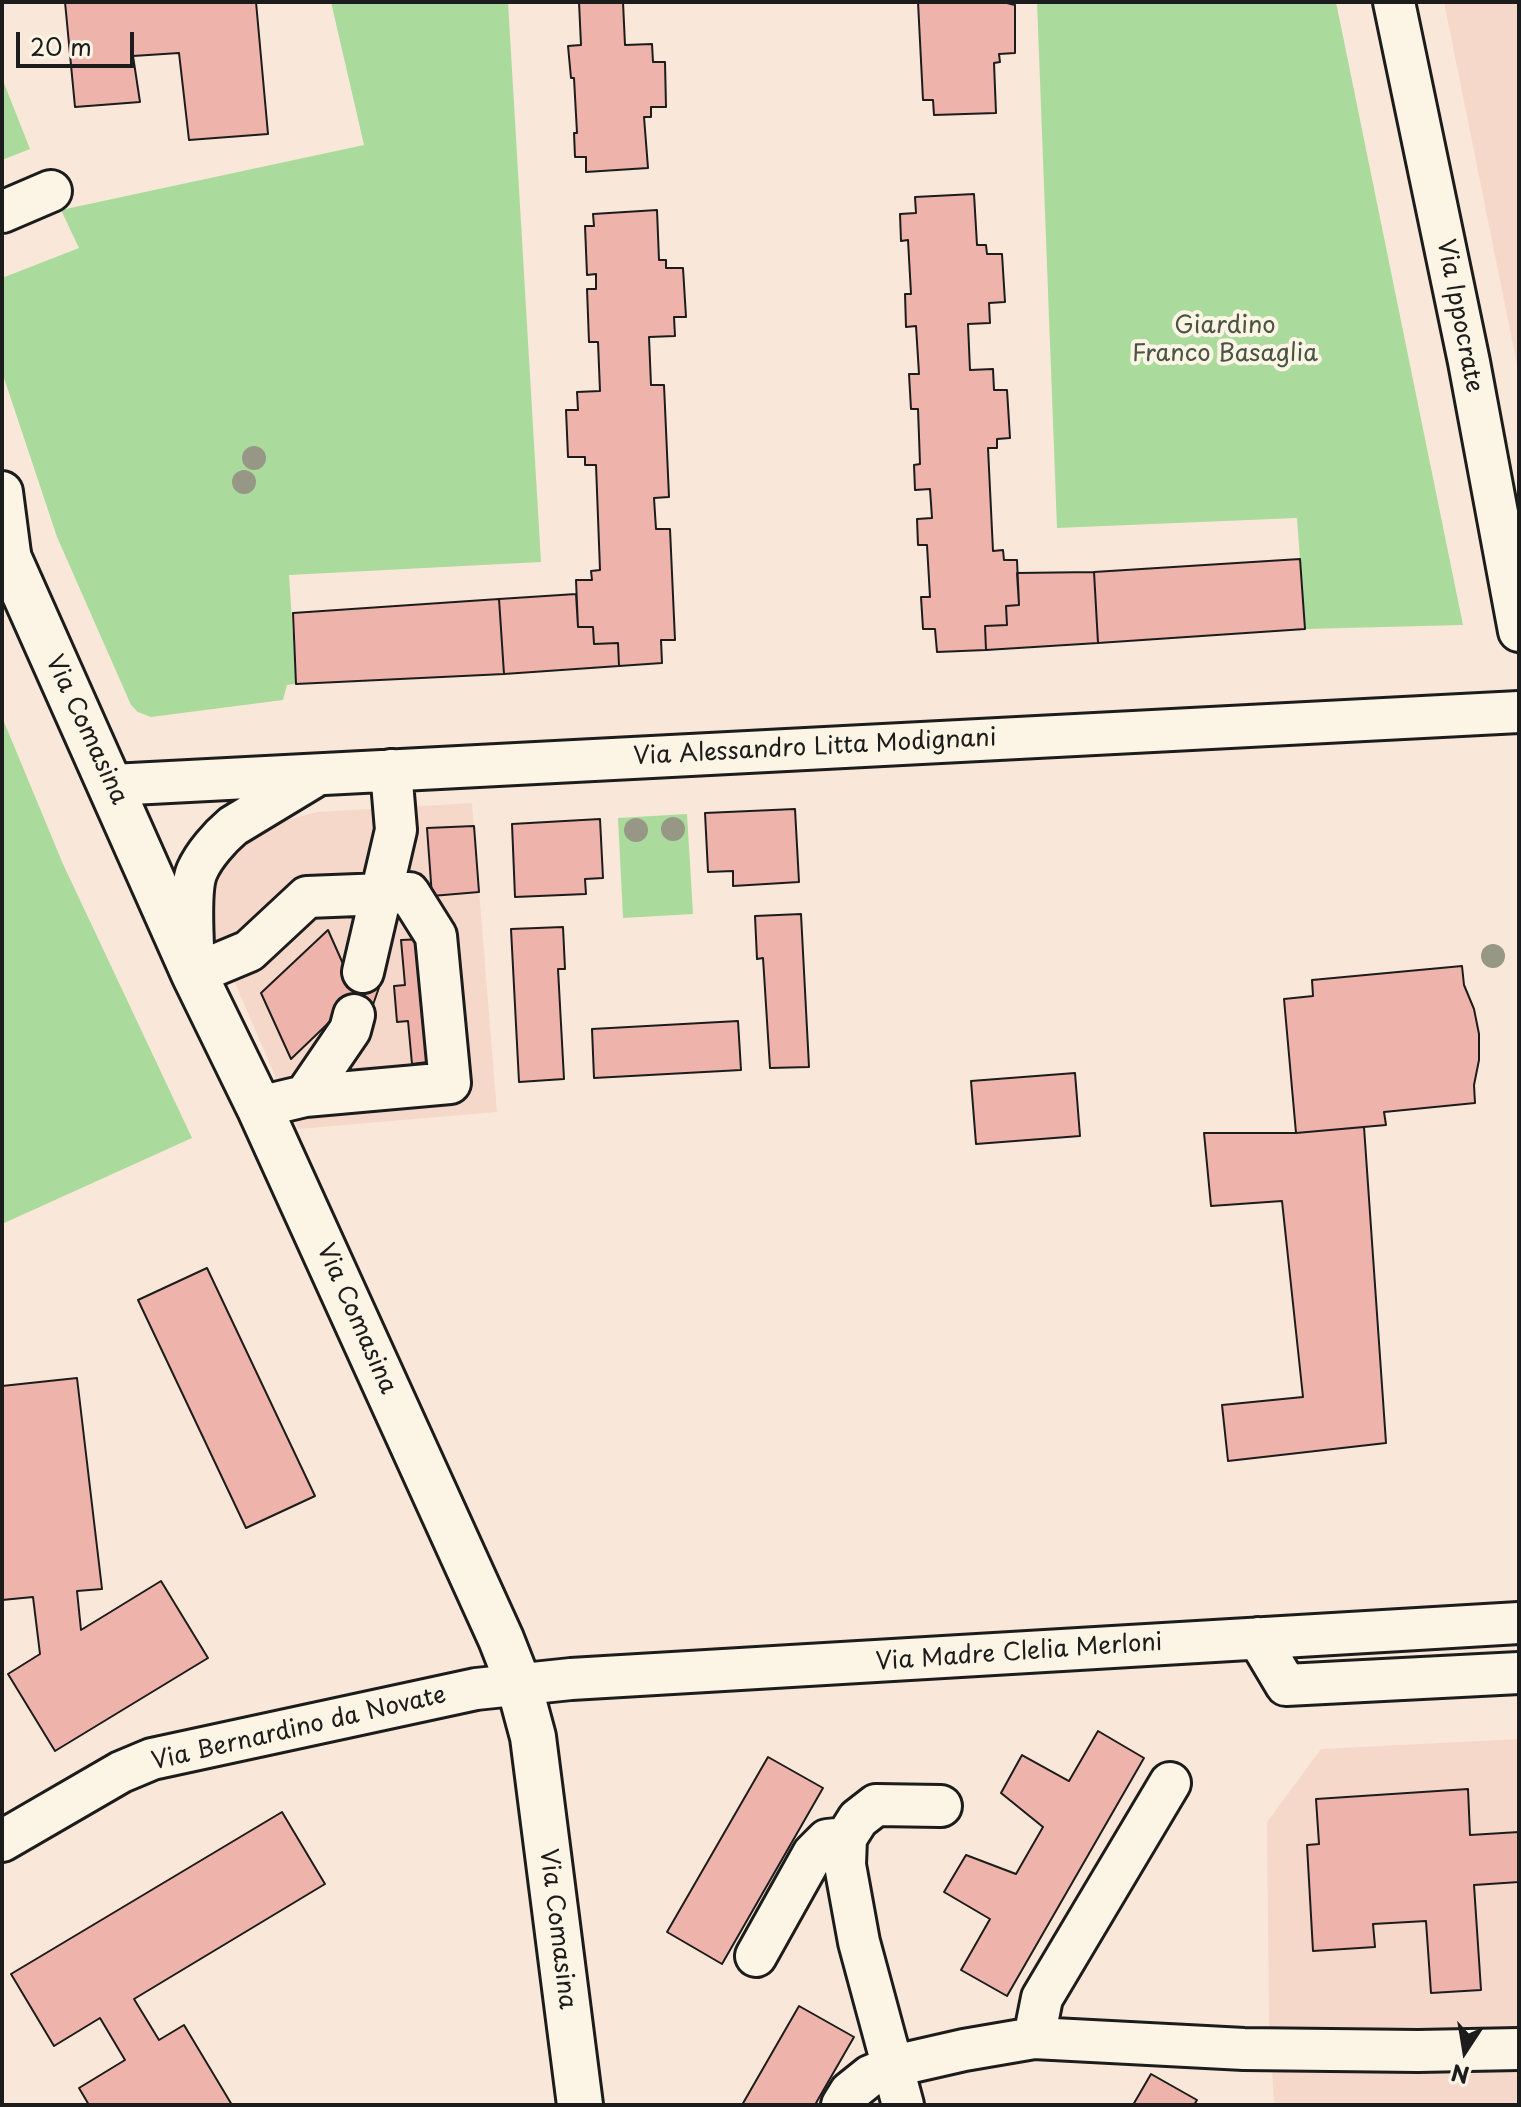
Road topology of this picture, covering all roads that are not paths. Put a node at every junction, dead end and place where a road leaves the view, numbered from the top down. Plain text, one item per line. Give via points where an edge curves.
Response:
1 (1394, 2) edge
2 (51, 191) dead end
3 (2, 212) edge
4 (2, 492) edge
5 (4, 557) edge
6 (1519, 631) edge
7 (1519, 712) edge
8 (391, 770) junction
9 (318, 774) junction
10 (112, 785) junction
11 (381, 894) junction
12 (363, 972) dead end
13 (194, 974) junction
14 (354, 1015) dead end
15 (305, 1096) junction
16 (259, 1107) junction
17 (1519, 1623) edge
18 (1258, 1638) junction
19 (1519, 1673) edge
20 (519, 1685) junction
21 (1170, 1783) dead end
22 (941, 1806) dead end
23 (846, 1838) junction
24 (2, 1841) edge
25 (756, 1956) dead end
26 (1034, 2038) junction
27 (1519, 2049) edge
28 (894, 2066) junction
29 (580, 2105) edge
30 (842, 2105) edge
31 (903, 2105) edge

1 - 6 street, Via Ippocrate
2 - 3 street
4 - 5 street, Via Comasina
5 - 10 main road, Via Comasina
7 - 8 street, Via Alessandro Litta Modignani
8 - 9 street, Via Alessandro Litta Modignani
8 - 11 street via 396,830
9 - 10 street, Via Alessandro Litta Modignani
9 - 13 street via 233,826 197,872
10 - 13 main road, Via Comasina
11 - 12 street
11 - 13 street via 307,897 249,951
11 - 15 street via 409,893 436,936 450,1083
13 - 16 main road, Via Comasina
14 - 15 street via 350,1030
15 - 16 street
16 - 20 main road, Via Comasina
17 - 18 street, Via Madre Clelia Merloni
18 - 19 street via 1286,1685
18 - 20 street, Via Madre Clelia Merloni
20 - 24 street, Via Bernardino da Novate via 460,1692 152,1759
20 - 29 main road, Via Comasina via 533,1737
21 - 26 street via 1042,1998
22 - 23 street via 876,1805
23 - 25 street via 827,1840 813,1854
23 - 28 street via 845,1865 859,1942
26 - 27 street via 1244,2049
26 - 28 street
28 - 30 street via 870,2076
28 - 31 street

